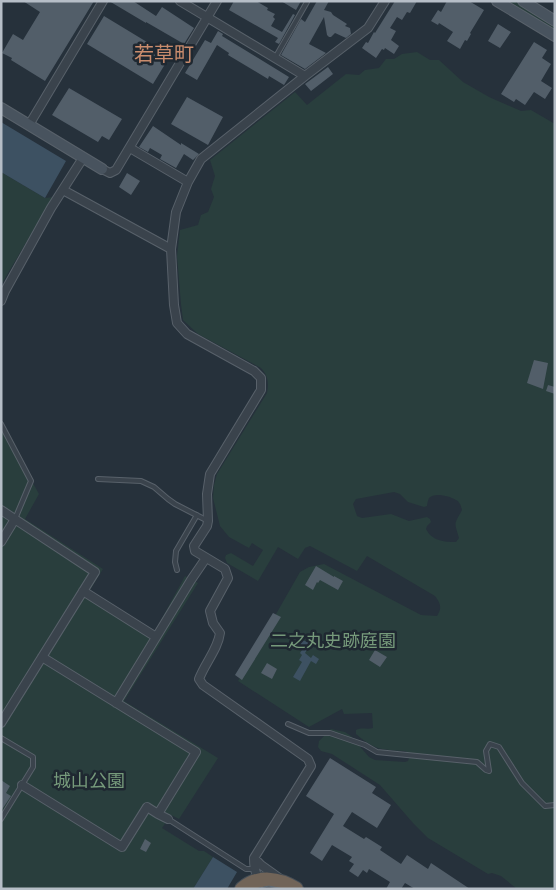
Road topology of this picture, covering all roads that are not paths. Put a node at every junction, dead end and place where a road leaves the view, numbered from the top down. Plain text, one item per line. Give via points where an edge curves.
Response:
1 (103, 1) edge
2 (180, 1) edge
3 (217, 1) edge
4 (385, 1) edge
5 (497, 1) edge
6 (523, 1) edge
7 (307, 2) edge
8 (208, 18) junction
9 (555, 21) edge
10 (555, 36) edge
11 (275, 58) junction
12 (305, 76) junction
13 (1, 108) edge
14 (29, 124) junction
15 (130, 148) junction
16 (83, 158) junction
17 (102, 169) joint
18 (188, 182) junction
19 (63, 190) junction
20 (171, 249) junction
21 (1, 301) edge
22 (1, 424) edge
23 (98, 479) dead end
24 (1, 510) edge
25 (197, 515) junction
26 (15, 519) junction
27 (208, 521) junction
28 (1, 542) edge
29 (206, 558) junction
30 (177, 570) dead end
31 (83, 591) junction
32 (156, 637) junction
33 (42, 657) junction
34 (116, 703) junction
35 (1, 723) edge
36 (288, 724) dead end
37 (1, 738) edge
38 (22, 785) junction
39 (555, 805) edge
40 (158, 814) junction
41 (1, 818) edge
42 (168, 819) joint
43 (254, 858) junction
44 (259, 882) edge
45 (292, 886) edge
46 (242, 889) edge

1 - 14 street
2 - 8 street
3 - 8 street
4 - 12 street via 368,28
5 - 10 street
6 - 9 street
7 - 11 lane
8 - 11 street
8 - 15 street
11 - 12 street
12 - 18 street via 201,159
13 - 14 street
14 - 16 street
15 - 17 street via 114,172
15 - 18 street
16 - 17 street
16 - 19 street
18 - 20 street via 176,212
19 - 20 street
19 - 21 street
20 - 27 street via 178,323 188,334 254,370 261,378 261,390 210,474
22 - 26 lane via 31,481
23 - 25 lane via 141,481
24 - 26 street
25 - 27 lane
25 - 30 lane via 176,551
26 - 28 street
26 - 31 street via 95,572
27 - 29 street via 194,546
29 - 32 street
29 - 43 street via 225,569 228,578 210,611 220,633 219,641 199,679 308,759 311,766
31 - 32 street
31 - 33 street
32 - 34 street
33 - 34 street
33 - 35 street
34 - 40 street via 196,752
36 - 39 lane via 309,733 330,733 376,752 477,762 486,770 490,770 486,751 490,744 498,747 522,783 545,806
37 - 38 lane via 33,757 32,767
38 - 40 street via 122,847 147,807
38 - 41 lane
40 - 42 street
42 - 44 lane via 246,869
43 - 44 street
43 - 45 street
44 - 45 highway via 274,880
44 - 46 highway

